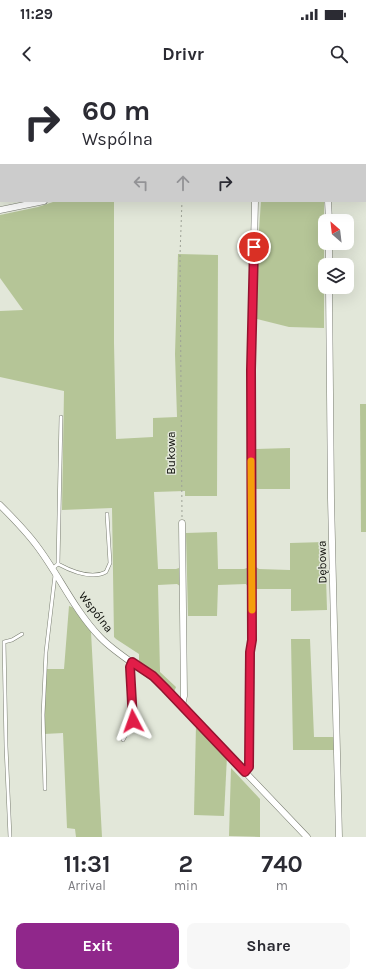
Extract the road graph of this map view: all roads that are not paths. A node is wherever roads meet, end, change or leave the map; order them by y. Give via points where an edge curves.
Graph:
1 (39, 202) edge
2 (256, 202) edge
3 (328, 202) edge
4 (0, 210) edge
5 (329, 214) edge
6 (329, 294) edge
7 (61, 418) dead end
8 (0, 506) edge
9 (108, 514) dead end
10 (182, 523) road end
11 (58, 564) junction
12 (54, 572) junction
13 (22, 634) dead end
14 (132, 662) junction
15 (182, 705) junction
16 (123, 740) dead end
17 (245, 772) junction
18 (45, 789) dead end
19 (10, 837) edge
20 (307, 837) edge
21 (338, 837) edge

1 - 4 street
2 - 17 street via 251,370 250,764
3 - 5 street
6 - 21 street, Dębowa
7 - 11 lane
8 - 12 street, Wspólna via 37,546
9 - 11 lane via 110,563 106,572 85,574
10 - 15 street
11 - 12 lane
12 - 14 street, Wspólna via 83,617 100,637
12 - 18 lane via 45,660
13 - 19 lane via 4,642
14 - 15 street, Wspólna via 153,676
14 - 16 lane via 130,667 133,721
15 - 17 street, Wspólna
17 - 20 street, Wspólna

